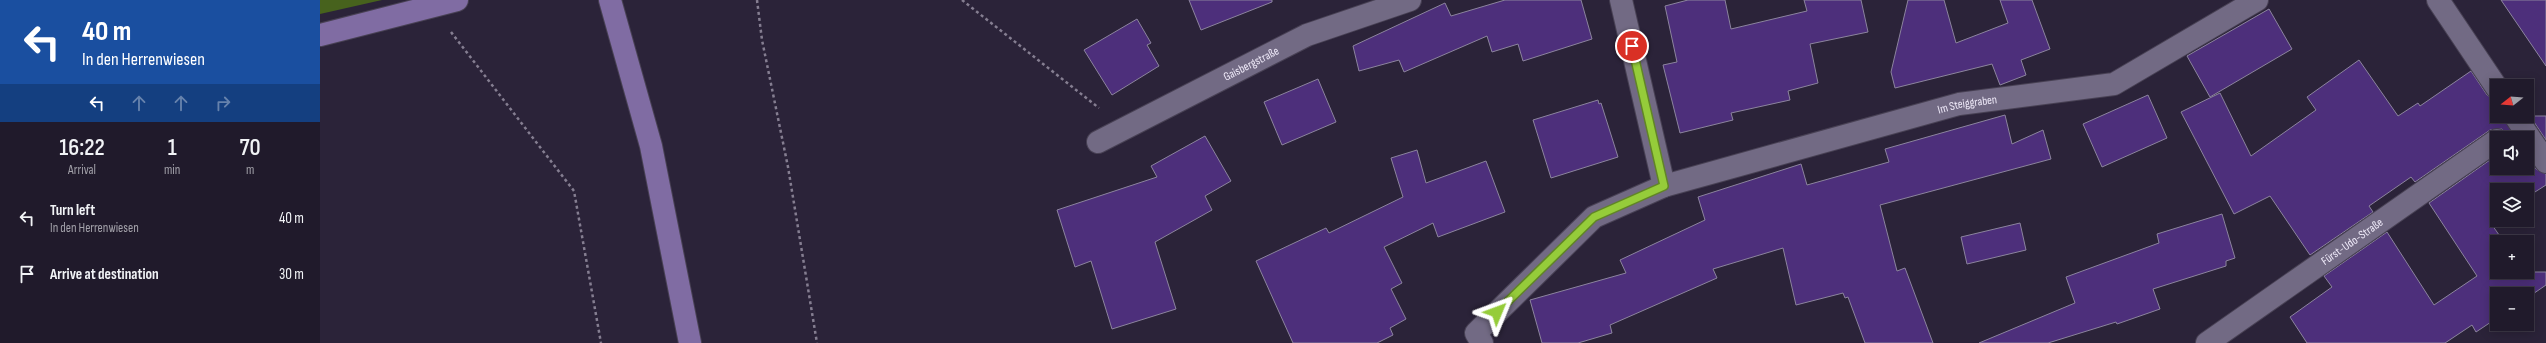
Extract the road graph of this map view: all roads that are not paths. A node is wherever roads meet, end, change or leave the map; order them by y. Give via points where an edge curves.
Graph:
1 (457, 0) edge
2 (610, 0) edge
3 (1410, 0) edge
4 (1621, 0) edge
5 (2258, 0) edge
6 (2438, 0) edge
7 (320, 35) edge
8 (2491, 79) edge
9 (2515, 123) edge
10 (2520, 123) edge
11 (2507, 131) edge
12 (1098, 142) dead end
13 (2490, 145) edge
14 (2546, 162) edge
15 (1664, 186) junction
16 (690, 343) edge
17 (1482, 343) edge
18 (2207, 343) edge

1 - 7 main road
2 - 16 main road via 651,146
3 - 12 street, Gaisbergstraße via 1307,35
4 - 15 street
5 - 15 street, Im Steiggraben via 2114,84 1958,104
6 - 8 street
9 - 11 street
10 - 14 street
13 - 18 street, Fürst-Udo-Straße
15 - 17 street, Im Steiggraben via 1594,217 1476,333

